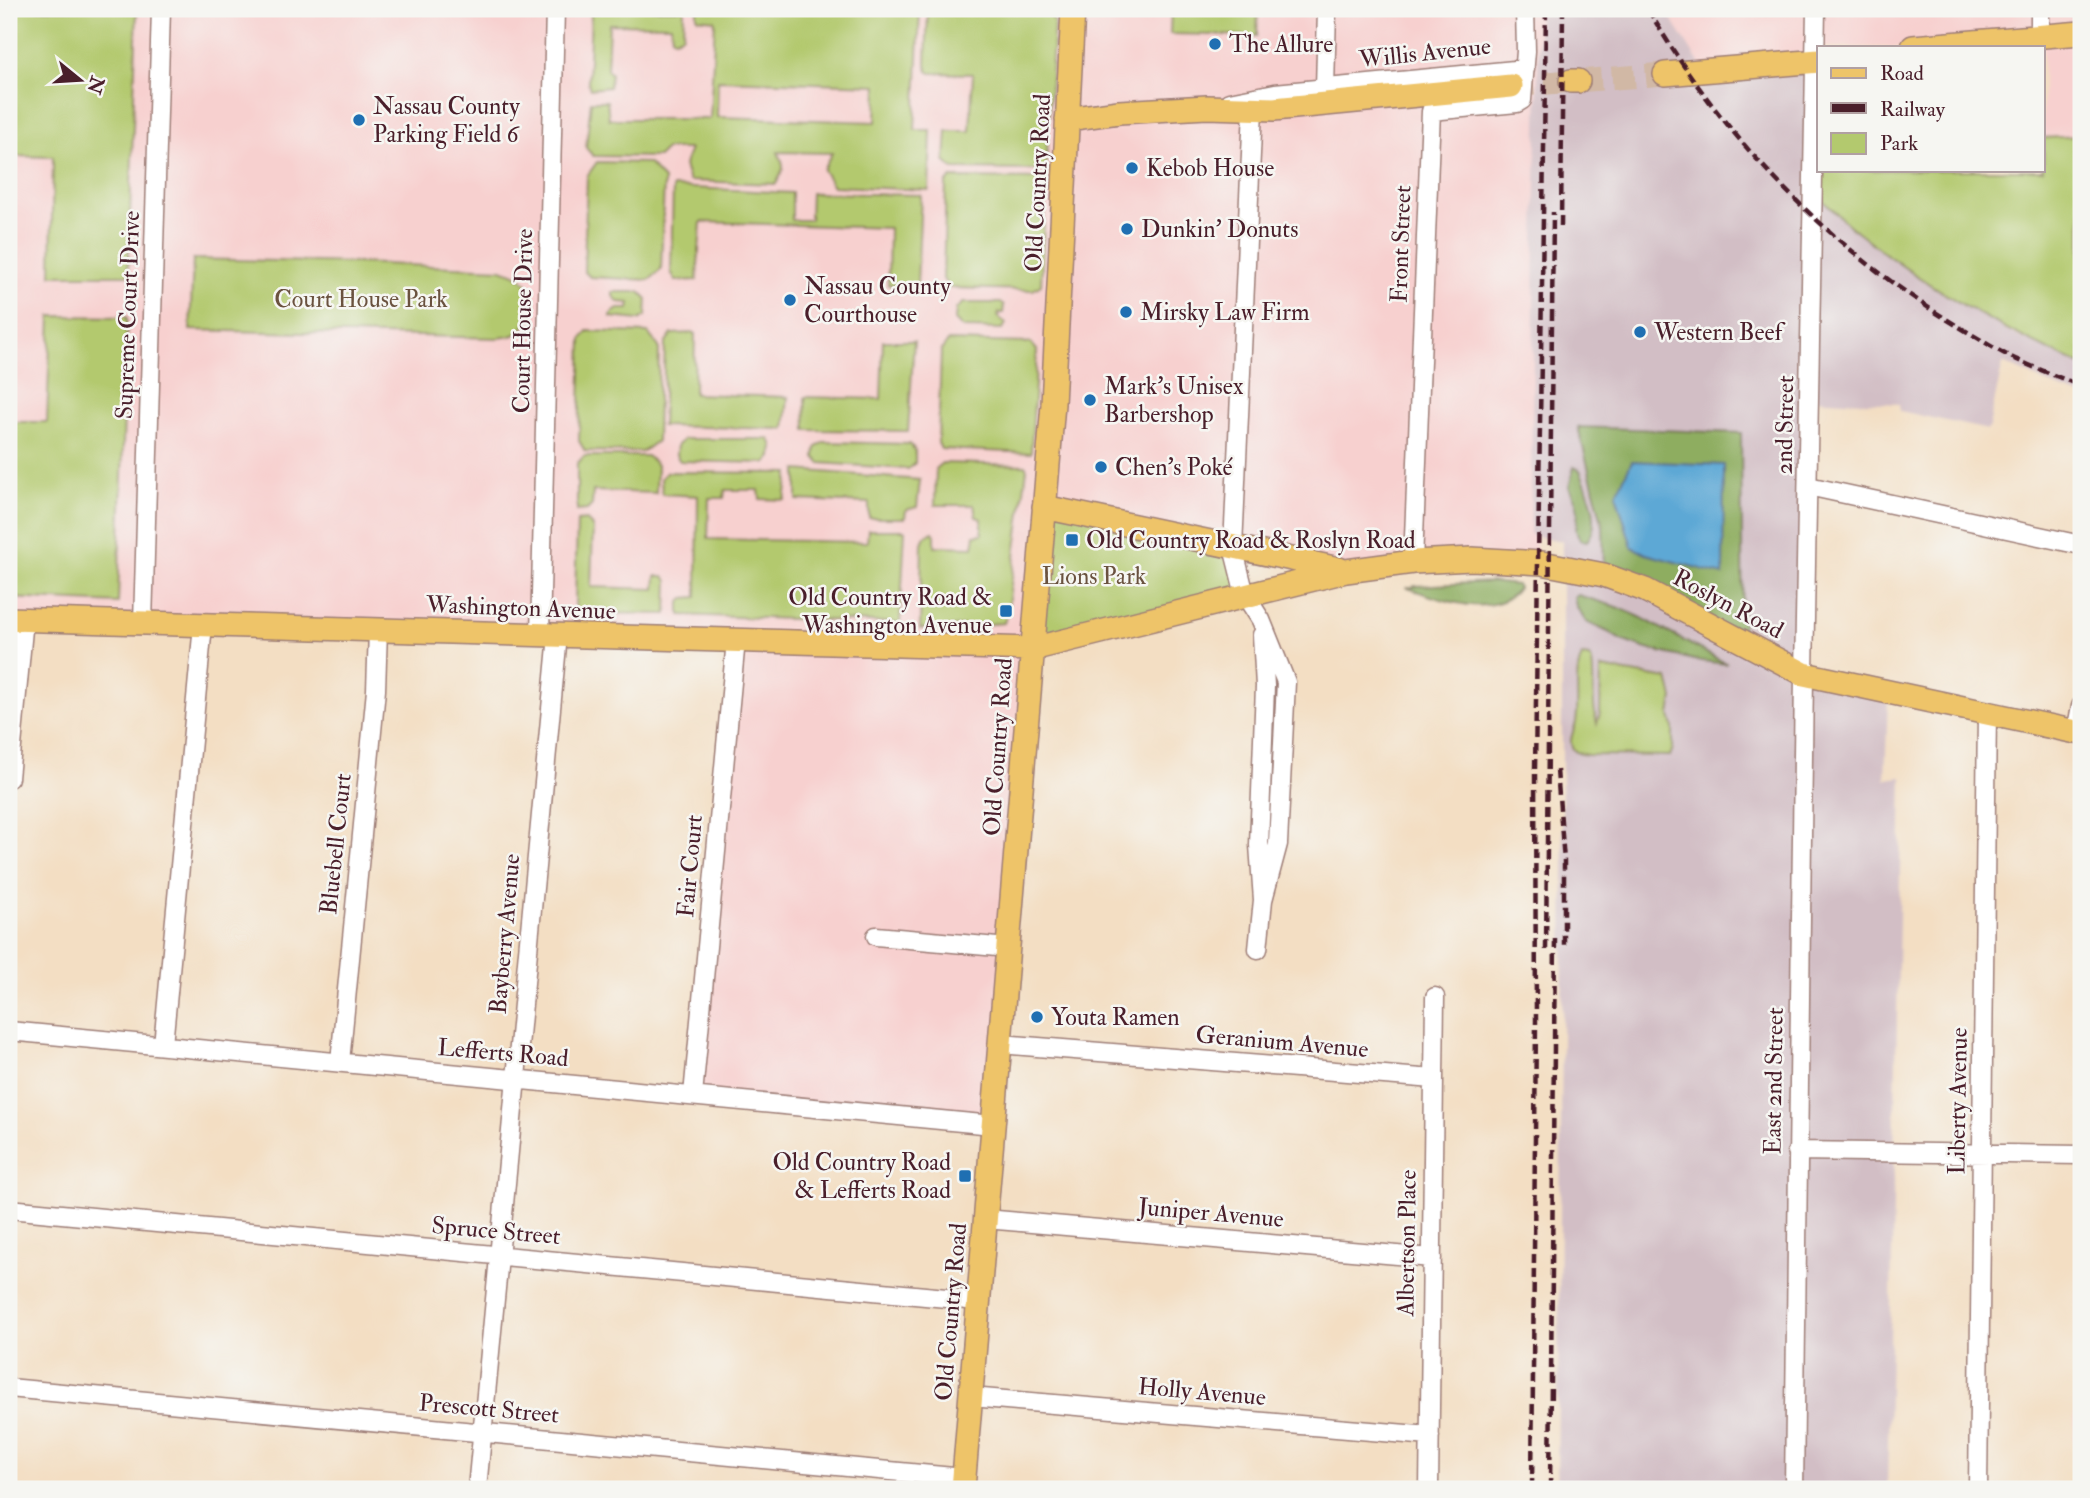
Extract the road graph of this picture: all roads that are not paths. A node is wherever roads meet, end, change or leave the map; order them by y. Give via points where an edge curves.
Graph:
1 (162, 9) edge
2 (555, 9) edge
3 (1073, 9) edge
4 (1326, 9) edge
5 (1525, 9) edge
6 (1816, 9) edge
7 (2040, 9) edge
8 (2081, 33) edge
9 (2040, 36) junction
10 (1984, 44) edge
11 (1817, 46) edge
12 (1937, 46) edge
13 (1817, 61) edge
14 (1665, 74) tunnel mouth
15 (1518, 78) junction
16 (1325, 89) junction
17 (1817, 104) edge
18 (1207, 107) junction
19 (1253, 110) junction
20 (1068, 118) junction
21 (1808, 486) junction
22 (1044, 507) junction
23 (2081, 545) edge
24 (1233, 547) junction
25 (1413, 562) junction
26 (1346, 571) junction
27 (1245, 596) junction
28 (16, 619) edge
29 (143, 623) junction
30 (202, 625) junction
31 (378, 630) junction
32 (549, 635) junction
33 (736, 640) junction
34 (1032, 649) junction
35 (1804, 674) junction
36 (2081, 706) edge
37 (1987, 713) junction
38 (2079, 733) edge
39 (9, 778) edge
40 (876, 936) dead end
41 (1009, 948) junction
42 (1258, 949) dead end
43 (1434, 997) dead end
44 (9, 1031) edge
45 (1000, 1044) junction
46 (163, 1045) junction
47 (340, 1062) junction
48 (516, 1079) junction
49 (1434, 1079) junction
50 (693, 1096) junction
51 (993, 1125) junction
52 (1797, 1152) junction
53 (1982, 1154) junction
54 (2081, 1155) edge
55 (9, 1209) edge
56 (985, 1219) junction
57 (499, 1256) junction
58 (1432, 1258) junction
59 (978, 1301) junction
60 (9, 1388) edge
61 (971, 1397) junction
62 (482, 1433) junction
63 (1430, 1436) junction
64 (963, 1484) edge
65 (477, 1489) edge
66 (1429, 1489) edge
67 (1794, 1489) edge
68 (1978, 1489) edge

1 - 29 street, Supreme Court Drive
2 - 32 street, Court House Drive
3 - 20 main road, Old Country Road
4 - 16 street
5 - 15 street, Front Street
6 - 11 street, 2nd Street
7 - 9 street
8 - 9 main road
9 - 10 main road
10 - 12 main road
13 - 14 main road
15 - 16 street, Willis Avenue
15 - 19 main road, Willis Avenue
15 - 25 street, Front Street via 1524,96 1520,102 1431,111
16 - 18 street, Willis Avenue
17 - 21 street, 2nd Street
18 - 19 main road, Willis Avenue
18 - 20 main road, Willis Avenue
19 - 24 street
20 - 22 main road, Old Country Road
21 - 23 street
21 - 35 street, 2nd Street
22 - 24 main road, Roslyn Road
22 - 34 main road, Old Country Road
24 - 26 main road, Roslyn Road
24 - 27 street
25 - 26 main road, Roslyn Road
25 - 35 main road, Roslyn Road via 1533,562 1615,578
26 - 27 main road, Roslyn Road
27 - 34 main road, Roslyn Road
27 - 42 street via 1261,620 1265,687
28 - 29 main road, Washington Avenue
28 - 39 street
29 - 30 main road, Washington Avenue
30 - 31 main road, Washington Avenue
30 - 46 street
31 - 32 main road, Washington Avenue
31 - 47 street, Bluebell Court
32 - 33 main road, Washington Avenue
32 - 48 street, Bayberry Avenue
33 - 34 main road, Washington Avenue
33 - 50 street, Fair Court
34 - 41 main road, Old Country Road
35 - 37 main road, Roslyn Road
35 - 52 street, East 2nd Street
36 - 38 street
37 - 38 main road, Roslyn Road
37 - 53 street, Liberty Avenue
40 - 41 street
41 - 45 main road, Old Country Road
43 - 49 street, Albertson Place
44 - 46 street, Lefferts Road
45 - 49 street, Geranium Avenue
45 - 51 main road, Old Country Road
46 - 47 street, Lefferts Road
47 - 48 street, Lefferts Road
48 - 50 street, Lefferts Road
48 - 57 street, Bayberry Avenue
49 - 58 street, Albertson Place
50 - 51 street, Lefferts Road
51 - 56 main road, Old Country Road
52 - 53 street
52 - 67 street, East 2nd Street
53 - 54 street
53 - 68 street, Liberty Avenue
55 - 57 street, Spruce Street
56 - 58 street, Juniper Avenue
56 - 59 main road, Old Country Road
57 - 59 street, Spruce Street
57 - 62 street, Bayberry Avenue
58 - 63 street, Albertson Place
59 - 61 main road, Old Country Road
60 - 62 street, Prescott Street
61 - 63 street, Holly Avenue
61 - 64 main road, Old Country Road
62 - 64 street, Prescott Street
62 - 65 street, Bayberry Avenue
63 - 66 street, Albertson Place

